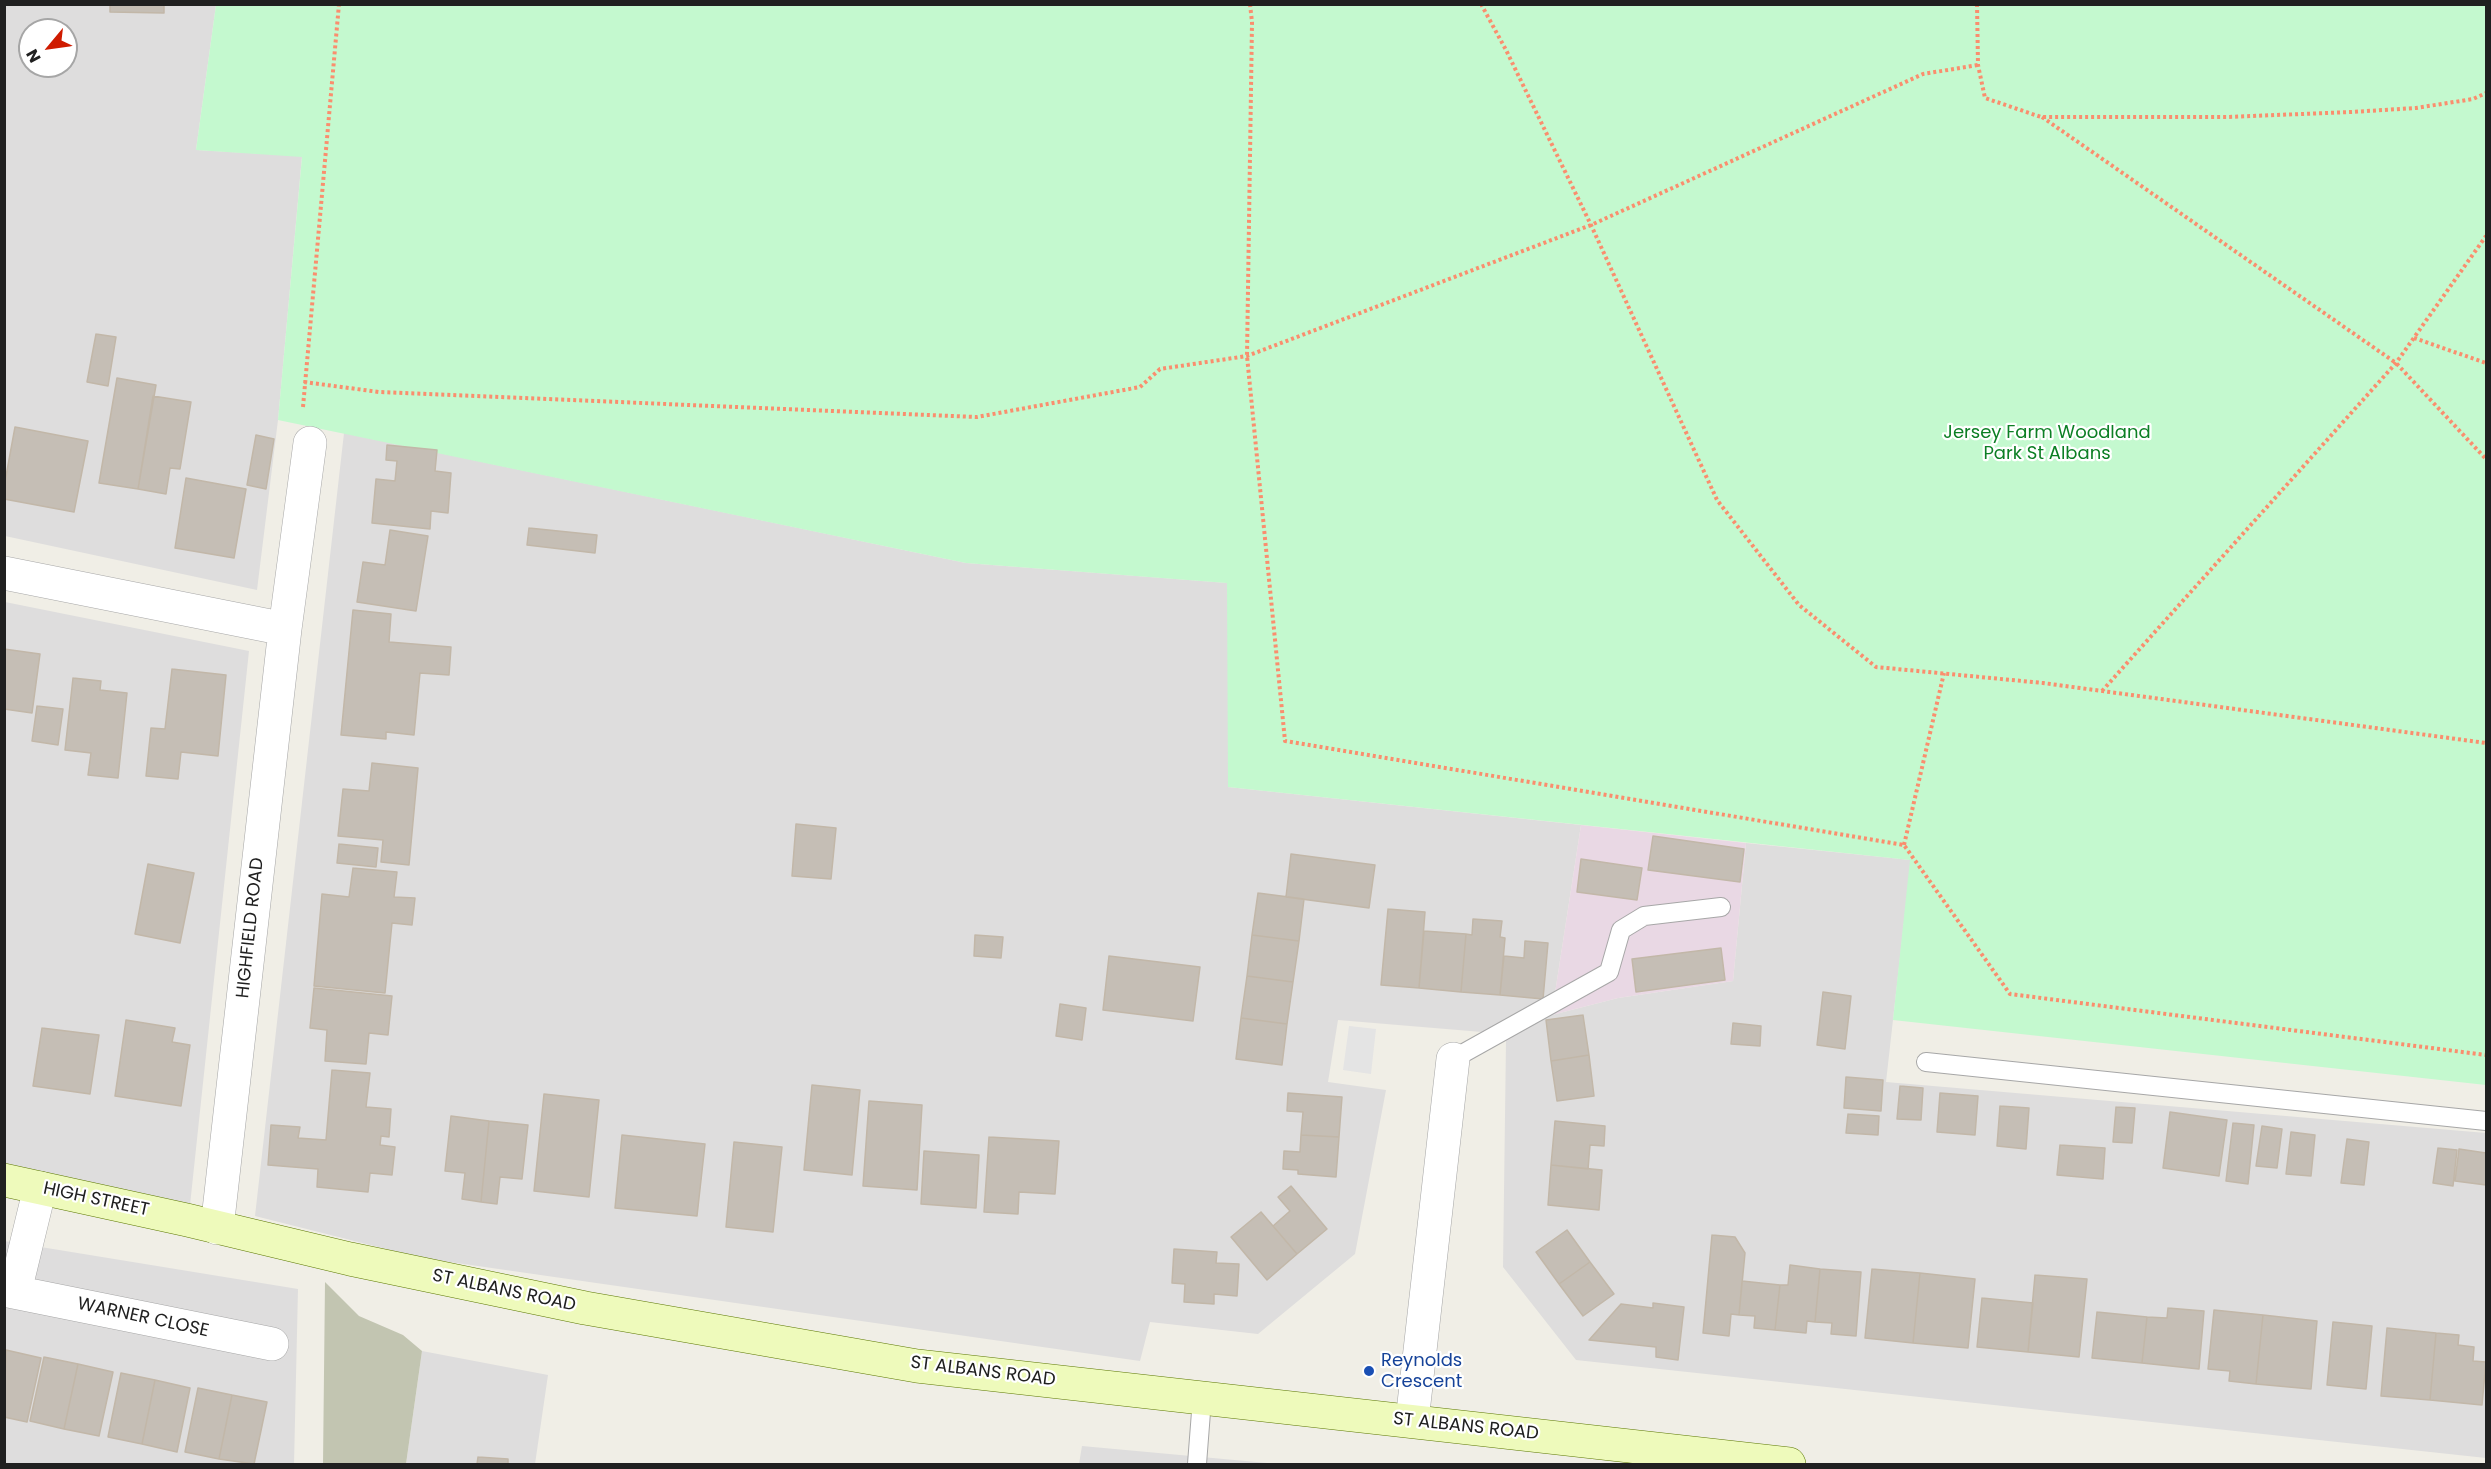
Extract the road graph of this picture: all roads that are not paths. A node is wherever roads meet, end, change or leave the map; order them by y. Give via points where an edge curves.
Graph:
1 (310, 443) road end
2 (4, 573) edge
3 (285, 629) junction
4 (1721, 907) dead end
5 (1453, 1059) joint
6 (1926, 1062) dead end
7 (2487, 1121) edge
8 (4, 1180) edge
9 (40, 1188) junction
10 (202, 1224) junction
11 (10, 1291) edge
12 (272, 1344) dead end
13 (1202, 1399) junction
14 (1412, 1421) junction
15 (1197, 1464) edge
16 (1789, 1464) edge

1 - 3 street, HIGHFIELD ROAD
2 - 3 street
3 - 10 street, HIGHFIELD ROAD
4 - 5 lane via 1644,916 1621,930 1609,972
5 - 14 street
6 - 7 lane
8 - 9 main road, HIGH STREET
9 - 10 main road, HIGH STREET
9 - 11 street, WARNER CLOSE
10 - 13 main road, ST ALBANS ROAD via 585,1308 882,1360
11 - 12 street, WARNER CLOSE
13 - 14 main road, ST ALBANS ROAD
13 - 15 lane
14 - 16 main road, ST ALBANS ROAD

